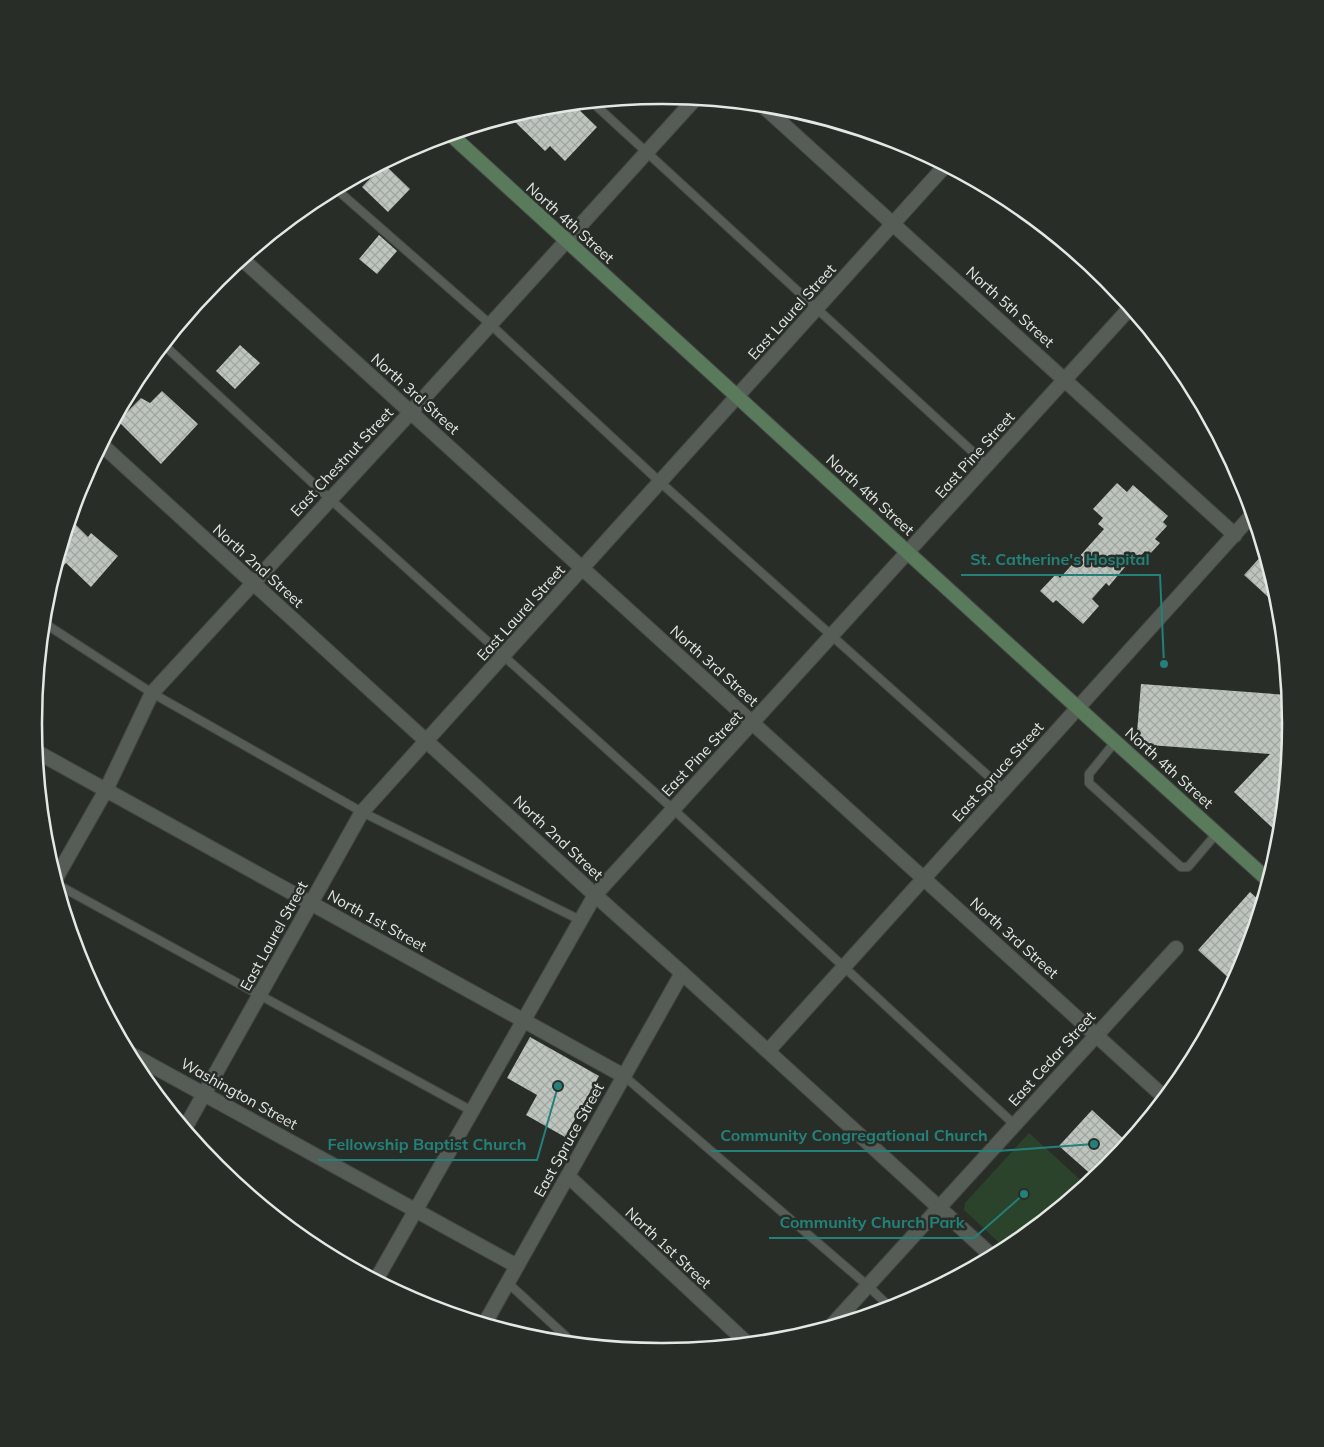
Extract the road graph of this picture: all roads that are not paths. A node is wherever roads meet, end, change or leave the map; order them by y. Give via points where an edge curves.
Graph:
1 (690, 105) edge
2 (598, 107) edge
3 (772, 114) edge
4 (456, 140) edge
5 (646, 153) junction
6 (941, 171) edge
7 (341, 194) edge
8 (893, 224) junction
9 (566, 241) junction
10 (247, 264) edge
11 (816, 309) junction
12 (1126, 313) edge
13 (490, 324) junction
14 (169, 349) edge
15 (1065, 380) junction
16 (737, 397) junction
17 (411, 412) junction
18 (106, 449) edge
19 (987, 465) junction
20 (660, 482) junction
21 (330, 499) junction
22 (1248, 521) edge
23 (1235, 535) junction
24 (908, 552) junction
25 (582, 568) junction
26 (252, 583) junction
27 (50, 627) edge
28 (833, 635) junction
29 (503, 657) junction
30 (152, 693) junction
31 (1078, 708) junction
32 (753, 723) junction
33 (428, 740) junction
34 (1115, 742) junction
35 (44, 756) edge
36 (106, 790) junction
37 (1004, 790) junction
38 (673, 809) junction
39 (362, 812) junction
40 (1216, 833) junction
41 (61, 870) edge
42 (1262, 875) edge
43 (924, 879) junction
44 (65, 889) edge
45 (595, 895) junction
46 (311, 903) junction
47 (580, 920) junction
48 (1176, 948) dead end
49 (844, 967) junction
50 (682, 973) junction
51 (259, 996) junction
52 (524, 1020) junction
53 (1096, 1035) junction
54 (768, 1051) junction
55 (142, 1060) edge
56 (624, 1076) junction
57 (1159, 1093) edge
58 (204, 1094) junction
59 (472, 1111) junction
60 (188, 1122) edge
61 (1014, 1124) junction
62 (568, 1176) junction
63 (939, 1207) junction
64 (416, 1210) junction
65 (987, 1251) edge
66 (517, 1266) junction
67 (379, 1274) edge
68 (508, 1282) junction
69 (868, 1286) junction
70 (884, 1302) edge
71 (840, 1317) edge
72 (488, 1318) edge
73 (565, 1335) edge
74 (742, 1338) edge

1 - 5 street, East Chestnut Street
2 - 5 lane
3 - 8 street, North 5th Street
4 - 9 main road, North 4th Street
5 - 9 street, East Chestnut Street
5 - 11 lane
6 - 8 street, East Laurel Street
7 - 13 lane
8 - 11 street, East Laurel Street
8 - 15 street, North 5th Street
9 - 13 street, East Chestnut Street
9 - 16 main road, North 4th Street
10 - 17 street, North 3rd Street
11 - 16 street, East Laurel Street
11 - 19 lane
12 - 15 street, East Pine Street
13 - 17 street, East Chestnut Street
13 - 20 lane
14 - 21 lane
15 - 19 street, East Pine Street
15 - 23 street, North 5th Street
16 - 20 street, East Laurel Street
16 - 24 main road, North 4th Street
17 - 21 street, East Chestnut Street
17 - 25 street, North 3rd Street
18 - 26 street, North 2nd Street
19 - 24 street, East Pine Street
20 - 25 street, East Laurel Street
20 - 28 lane
21 - 26 street, East Chestnut Street
21 - 29 lane
22 - 23 street, East Spruce Street
23 - 31 street, East Spruce Street
24 - 28 street, East Pine Street
24 - 31 main road, North 4th Street
25 - 29 street, East Laurel Street
25 - 32 street, North 3rd Street
26 - 30 street, East Chestnut Street
26 - 33 street, North 2nd Street
27 - 30 lane
28 - 32 street, East Pine Street
28 - 37 lane
29 - 33 street, East Laurel Street
29 - 38 lane
30 - 36 street, East Chestnut Street
30 - 39 lane
31 - 34 main road, North 4th Street
31 - 37 street, East Spruce Street
32 - 38 street, East Pine Street
32 - 43 street, North 3rd Street
33 - 39 street, East Laurel Street
33 - 45 street, North 2nd Street
34 - 40 main road, North 4th Street
34 - 40 lane via 1089,774 1089,783 1181,868 1188,867
35 - 36 street, North 1st Street
36 - 41 street, East Chestnut Street
36 - 46 street, North 1st Street
37 - 43 street, East Spruce Street
38 - 45 street, East Pine Street
38 - 49 lane
39 - 46 street, East Laurel Street
39 - 47 lane
40 - 42 main road, North 4th Street
43 - 49 street, East Spruce Street
43 - 53 street, North 3rd Street
44 - 51 lane
45 - 47 street, East Pine Street
45 - 50 street, North 2nd Street
46 - 51 street, East Laurel Street
46 - 52 street, North 1st Street
47 - 52 street, East Pine Street
48 - 53 street, East Cedar Street
49 - 54 street, East Spruce Street
49 - 61 lane
50 - 54 street, North 2nd Street
50 - 56 street, East Spruce Street
51 - 58 street, East Laurel Street
51 - 59 lane
52 - 56 street, North 1st Street
52 - 59 street, East Pine Street
53 - 57 street, North 3rd Street
53 - 61 street, East Cedar Street
54 - 63 street, North 2nd Street
55 - 58 street, Washington Street
56 - 62 street, East Spruce Street
56 - 69 lane
58 - 60 street, East Laurel Street
58 - 64 street, Washington Street
59 - 64 street, East Pine Street
61 - 63 street, East Cedar Street
62 - 66 street, East Spruce Street
62 - 74 street, North 1st Street
63 - 65 street, North 2nd Street
63 - 69 street, East Cedar Street
64 - 66 street, Washington Street
64 - 67 street, East Pine Street
66 - 68 street, East Spruce Street
68 - 72 street, East Spruce Street
68 - 73 lane
69 - 70 lane
69 - 71 street, East Cedar Street

